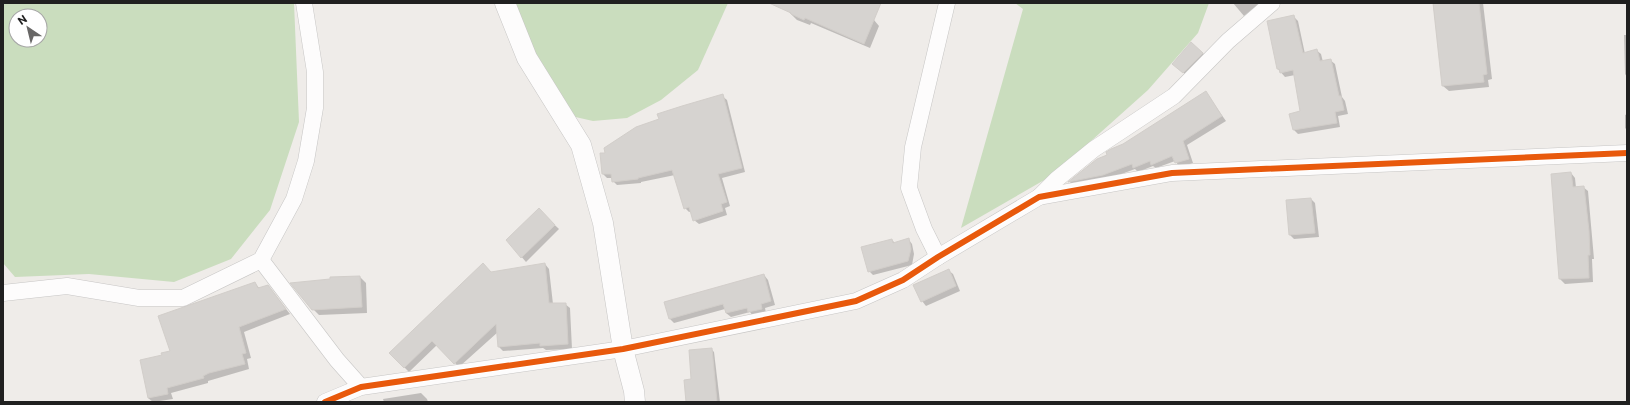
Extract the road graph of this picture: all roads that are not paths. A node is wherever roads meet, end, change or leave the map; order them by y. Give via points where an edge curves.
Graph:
1 (304, 3) edge
2 (505, 3) edge
3 (947, 3) edge
4 (1272, 3) edge
5 (1627, 154) edge
6 (1039, 197) junction
7 (938, 257) junction
8 (261, 260) junction
9 (3, 293) edge
10 (624, 348) junction
11 (361, 387) junction
12 (325, 402) edge
13 (635, 402) edge

1 - 8 street via 315,72 315,108 306,161 294,199
2 - 10 street via 527,58 581,145 603,223
3 - 7 street via 913,147 909,188 924,229
4 - 6 street via 1228,41 1174,96 1094,149
5 - 6 street via 1172,173
6 - 7 street
7 - 10 street via 904,280 856,301
8 - 9 street via 183,298 139,298 67,286
8 - 11 street via 337,360
10 - 11 street
10 - 13 street
11 - 12 street

